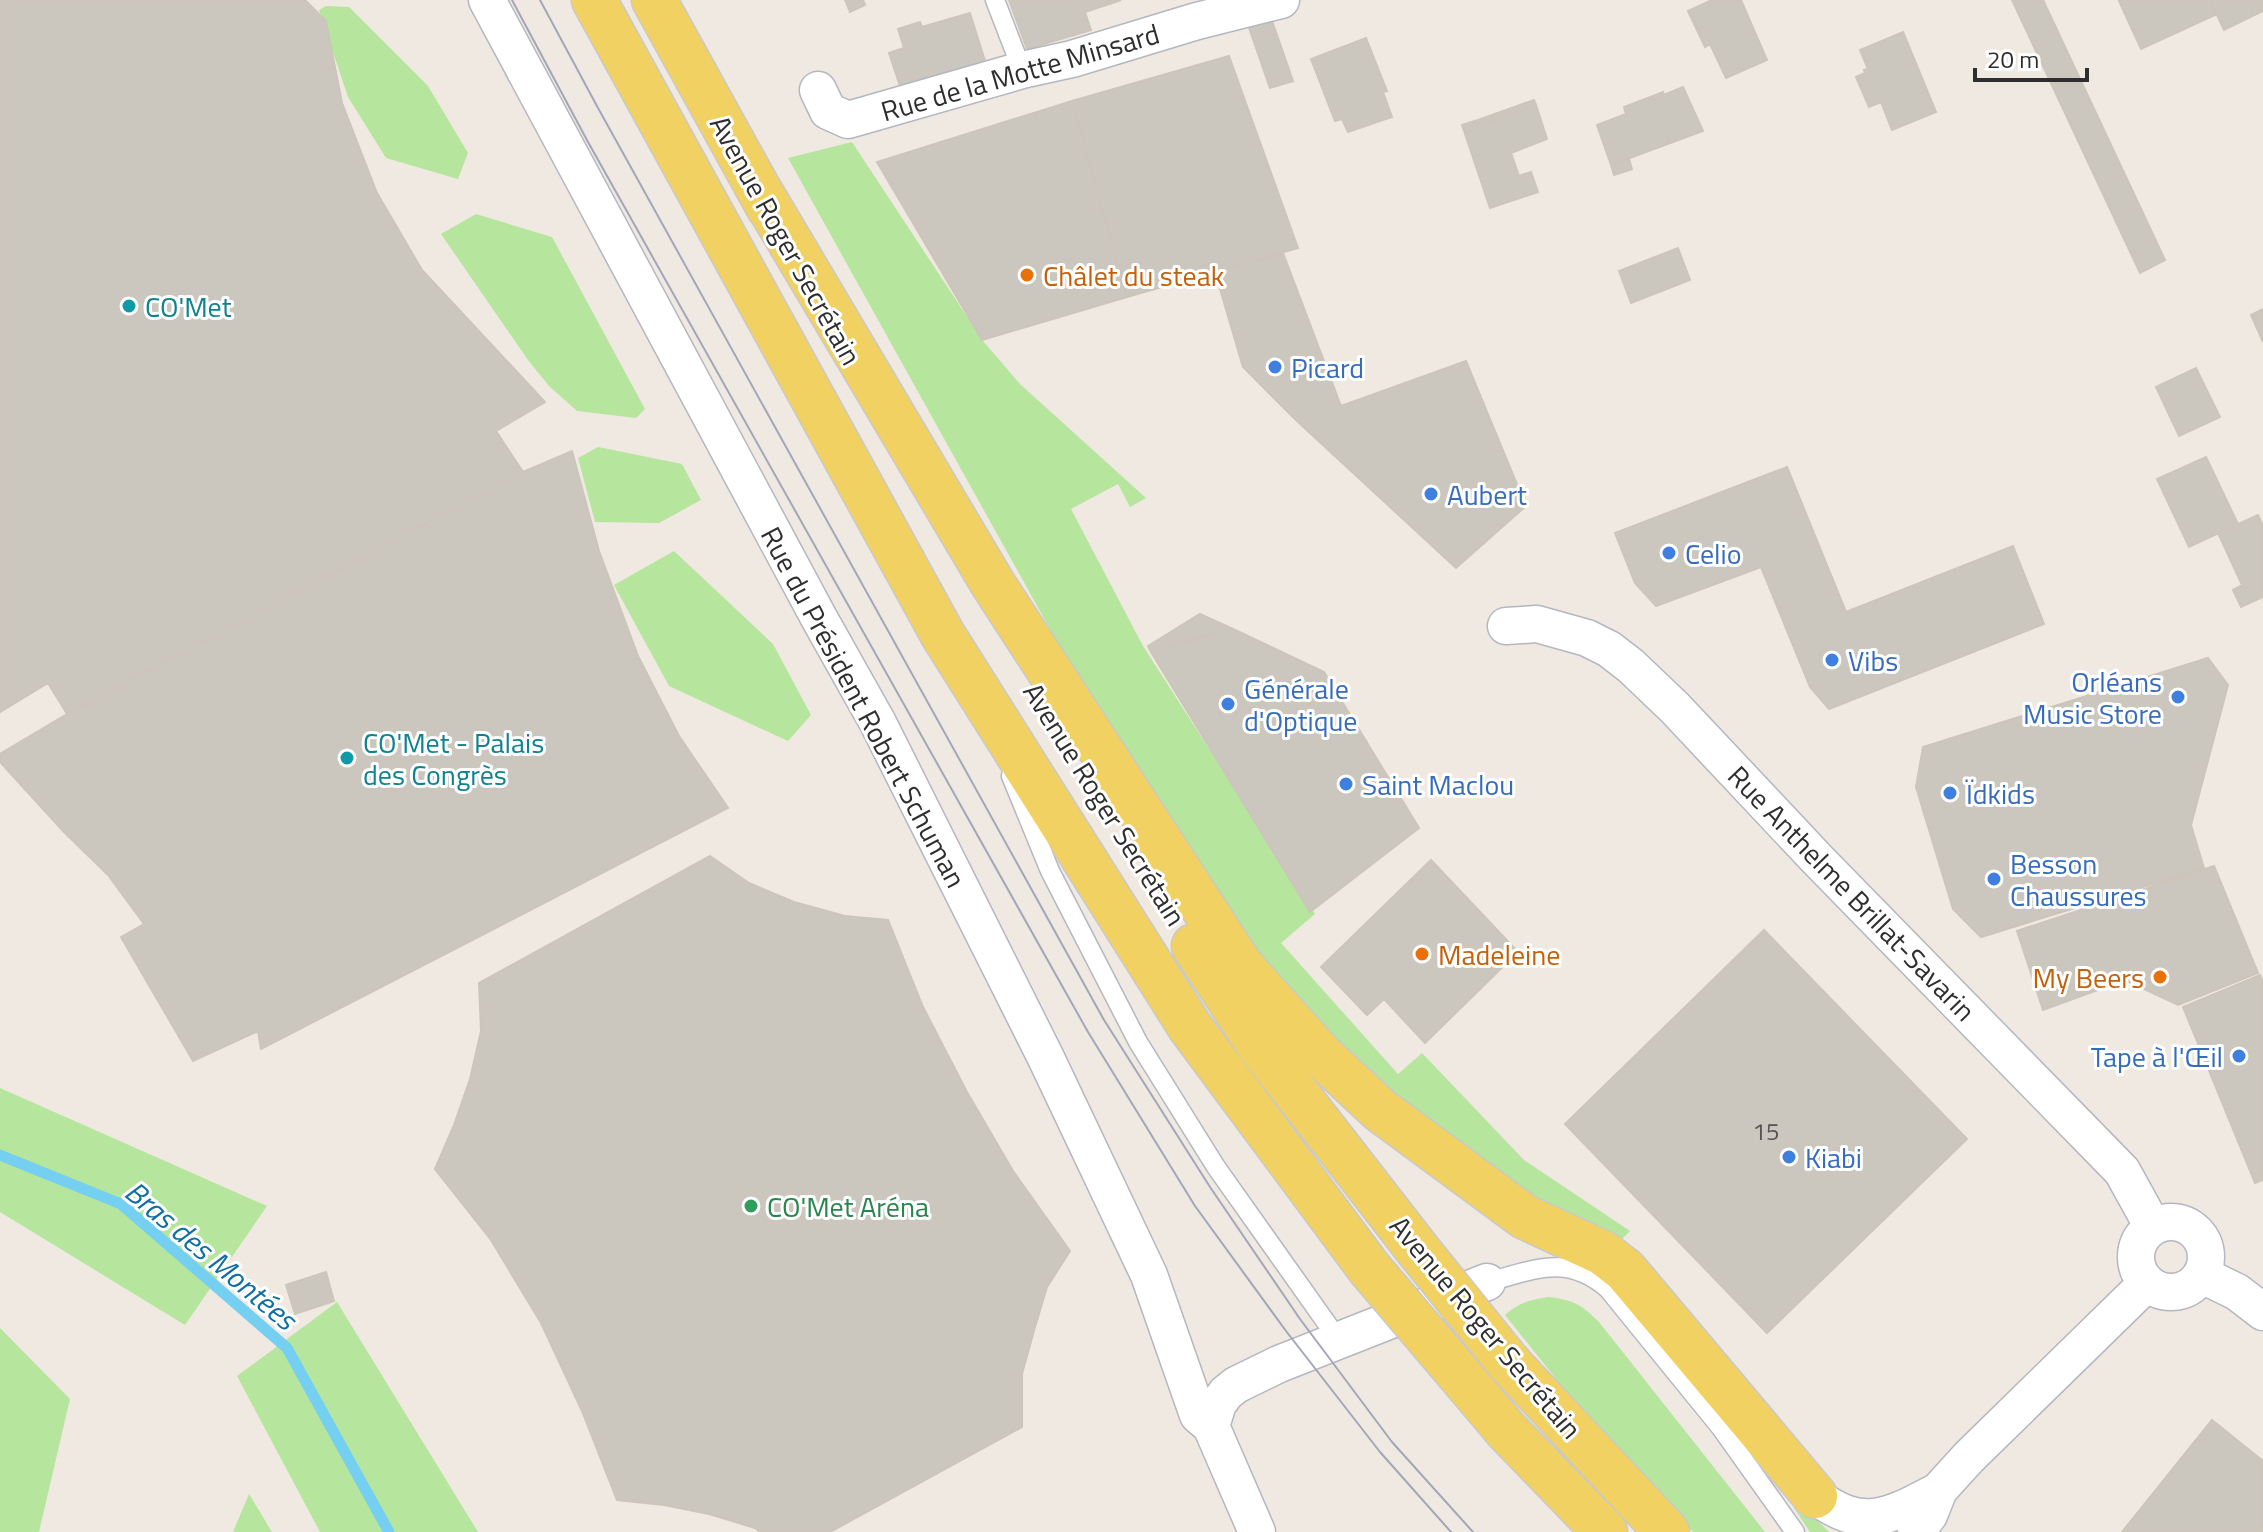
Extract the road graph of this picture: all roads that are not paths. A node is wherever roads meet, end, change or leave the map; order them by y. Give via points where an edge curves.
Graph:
1 (487, 0) edge
2 (594, 0) edge
3 (654, 0) edge
4 (995, 0) edge
5 (1281, 0) edge
6 (1193, 10) edge
7 (1022, 70) junction
8 (818, 90) dead end
9 (755, 183) junction
10 (1506, 626) dead end
11 (971, 677) junction
12 (2153, 1227) junction
13 (2202, 1275) junction
14 (1487, 1282) joint
15 (2147, 1283) junction
16 (2263, 1312) edge
17 (1340, 1342) junction
18 (1211, 1426) junction
19 (1939, 1490) junction
20 (1773, 1501) junction
21 (1805, 1514) edge
22 (1257, 1532) edge
23 (1605, 1532) edge
24 (1667, 1532) edge
25 (1916, 1532) edge

1 - 18 street, Rue du Président Robert Schuman via 878,723 1149,1275 1198,1415
2 - 11 main road, Avenue Roger Secrétain via 943,635
3 - 9 main road, Avenue Roger Secrétain
4 - 7 lane
5 - 6 street, Rue de la Motte Minsard
6 - 7 street, Rue de la Motte Minsard via 1072,59
7 - 8 street, Rue de la Motte Minsard via 848,120 828,111
9 - 21 main road via 993,584 1241,966 1320,1054 1380,1110 1525,1217 1603,1253 1625,1270
9 - 24 main road, Avenue Roger Secrétain, bridge via 1071,757 1259,1045 1509,1363
10 - 12 street, Rue Anthelme Brillat-Savarin via 1537,624 1587,638 1631,666 2122,1171
11 - 17 lane via 1050,871 1138,1042 1216,1167
11 - 23 main road, Avenue Roger Secrétain, bridge via 1190,1027 1369,1268 1507,1431
12 - 13 street via 2172,1221 2199,1234 2207,1254
12 - 15 street via 2136,1253
13 - 15 street via 2177,1292
13 - 16 street
14 - 17 street
14 - 20 lane via 1544,1267 1592,1276 1721,1428
15 - 19 street
17 - 18 street via 1236,1385 1218,1404
18 - 22 street, Rue du Président Robert Schuman
19 - 21 street via 1895,1518 1875,1524
19 - 25 street
20 - 21 lane
20 - 21 lane via 1794,1494

